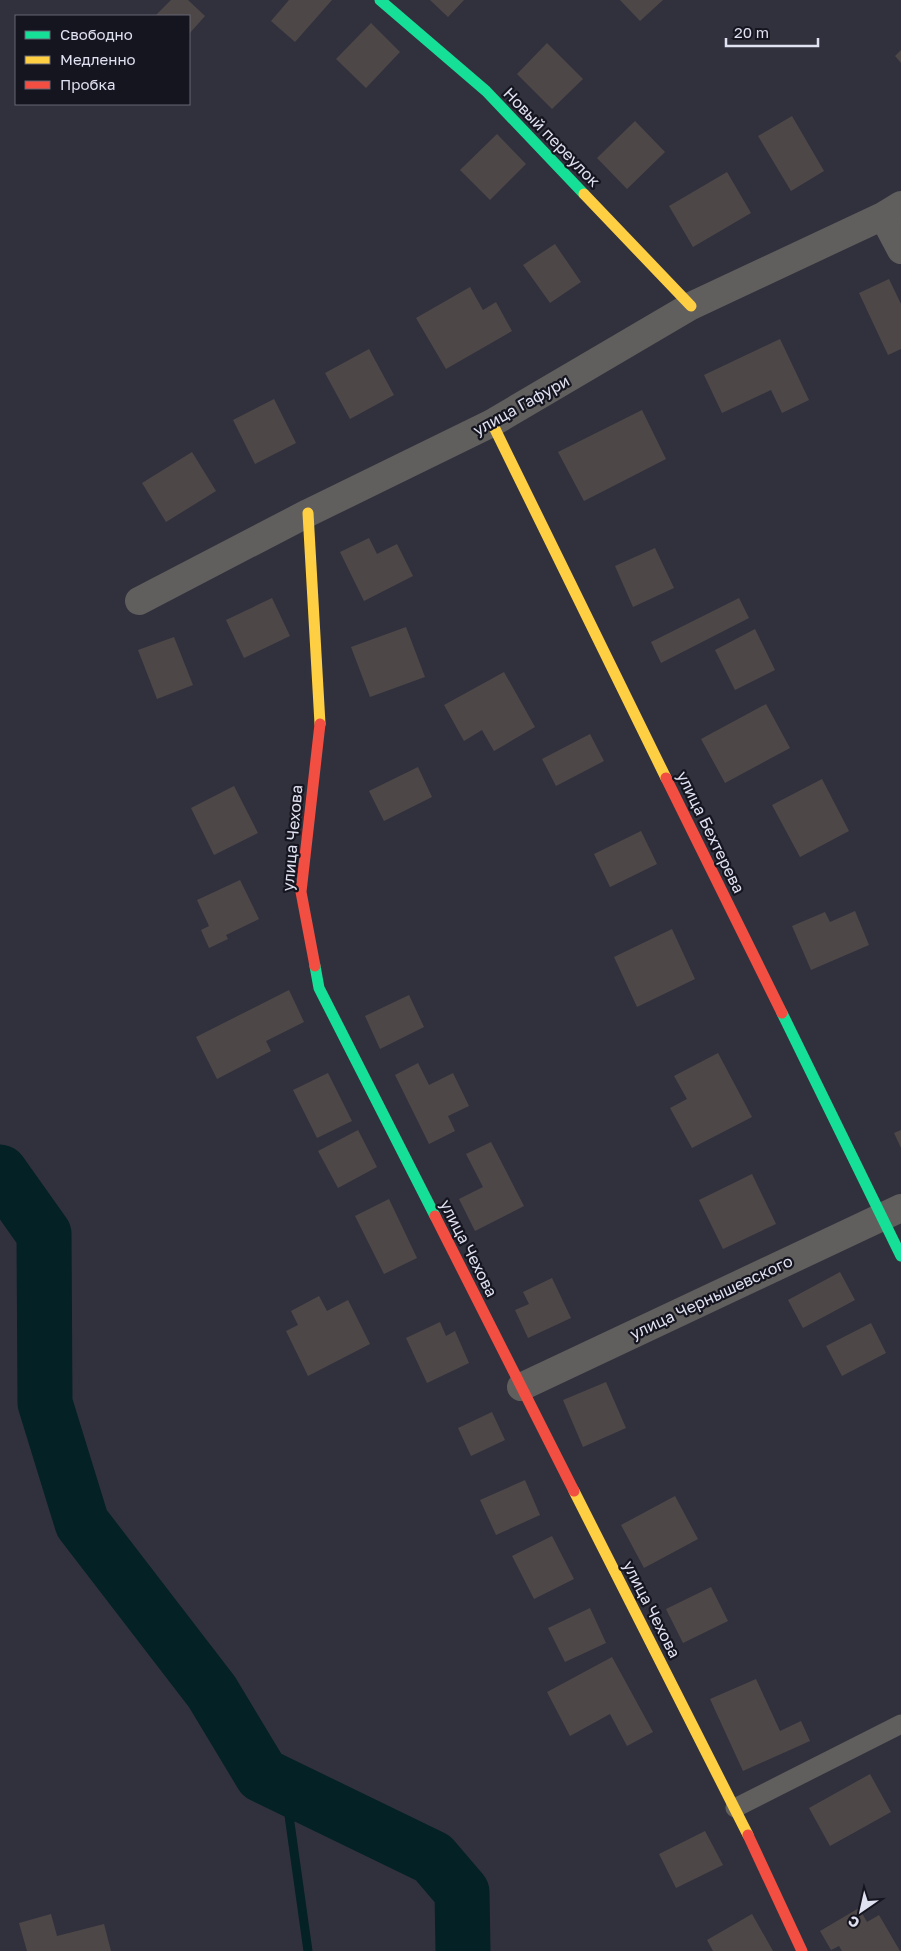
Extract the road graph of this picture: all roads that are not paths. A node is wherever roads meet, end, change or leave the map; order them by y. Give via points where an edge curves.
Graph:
1 (380, 0) edge
2 (892, 211) edge
3 (901, 250) edge
4 (691, 306) junction
5 (492, 423) junction
6 (308, 513) junction
7 (139, 601) dead end
8 (891, 1212) edge
9 (901, 1256) edge
10 (521, 1387) junction
11 (901, 1724) edge
12 (735, 1808) junction
13 (802, 1951) edge

1 - 4 street, Новый переулок via 486,91
2 - 3 street
2 - 4 street, улица Гафури
4 - 5 street, улица Гафури
5 - 6 street, улица Гафури
5 - 8 street, улица Бехтерева
6 - 7 street, улица Гафури
6 - 10 street, улица Чехова via 320,721 301,892 319,988
8 - 9 street, улица Бехтерева
8 - 10 street, улица Чернышевского
10 - 12 street, улица Чехова
11 - 12 lane
12 - 13 street, улица Чехова

